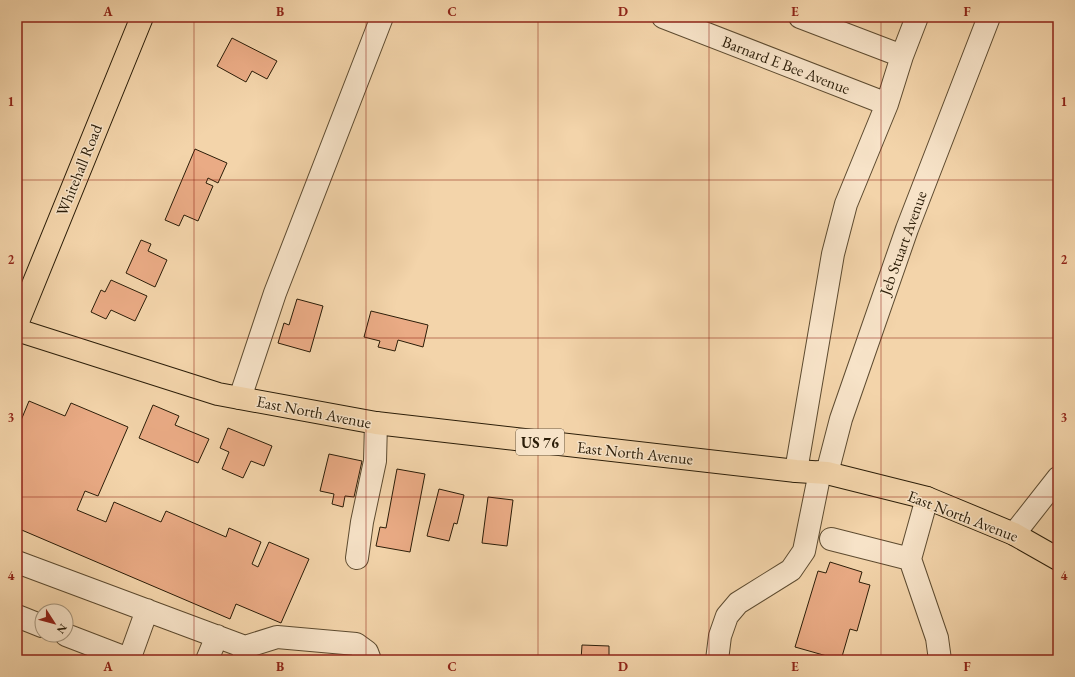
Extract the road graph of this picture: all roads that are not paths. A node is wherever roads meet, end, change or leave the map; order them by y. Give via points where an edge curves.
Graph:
1 (142, 17) edge
2 (382, 17) edge
3 (663, 17) edge
4 (800, 17) edge
5 (917, 17) edge
6 (989, 17) edge
7 (902, 56) junction
8 (887, 104) junction
9 (17, 324) edge
10 (17, 330) edge
11 (240, 398) junction
12 (376, 423) junction
13 (796, 471) junction
14 (823, 472) junction
15 (1058, 478) edge
16 (926, 498) junction
17 (1014, 534) junction
18 (831, 539) dead end
19 (357, 558) dead end
20 (910, 559) junction
21 (1058, 559) edge
22 (17, 562) edge
23 (147, 610) junction
24 (17, 616) edge
25 (34, 623) edge
26 (217, 636) junction
27 (74, 638) edge
28 (244, 653) edge
29 (130, 660) edge
30 (208, 660) edge
31 (370, 660) edge
32 (717, 660) edge
33 (940, 660) edge

1 - 9 main road, Whitehall Road
2 - 11 street via 275,293
3 - 8 street, Barnard E Bee Avenue
4 - 7 street
5 - 7 street
6 - 14 street, Jeb Stuart Avenue via 904,237
7 - 8 street
8 - 13 street via 846,204 833,254
10 - 11 main road, East North Avenue / US 76 via 218,394
11 - 12 main road, East North Avenue / US 76
12 - 13 main road, East North Avenue / US 76
12 - 19 street via 375,461
13 - 14 main road, East North Avenue / US 76
14 - 16 main road, East North Avenue / US 76
14 - 32 street, Jeb Stuart Avenue via 804,551 791,570 738,603 730,612 720,636
15 - 17 street
16 - 17 main road, East North Avenue / US 76
16 - 20 street
17 - 21 main road, East North Avenue / US 76
18 - 20 street
20 - 33 street via 938,638
22 - 23 street
23 - 26 street
23 - 29 street
24 - 25 street
26 - 28 street
26 - 30 street
27 - 29 street
28 - 31 street via 277,637 356,644 367,652

